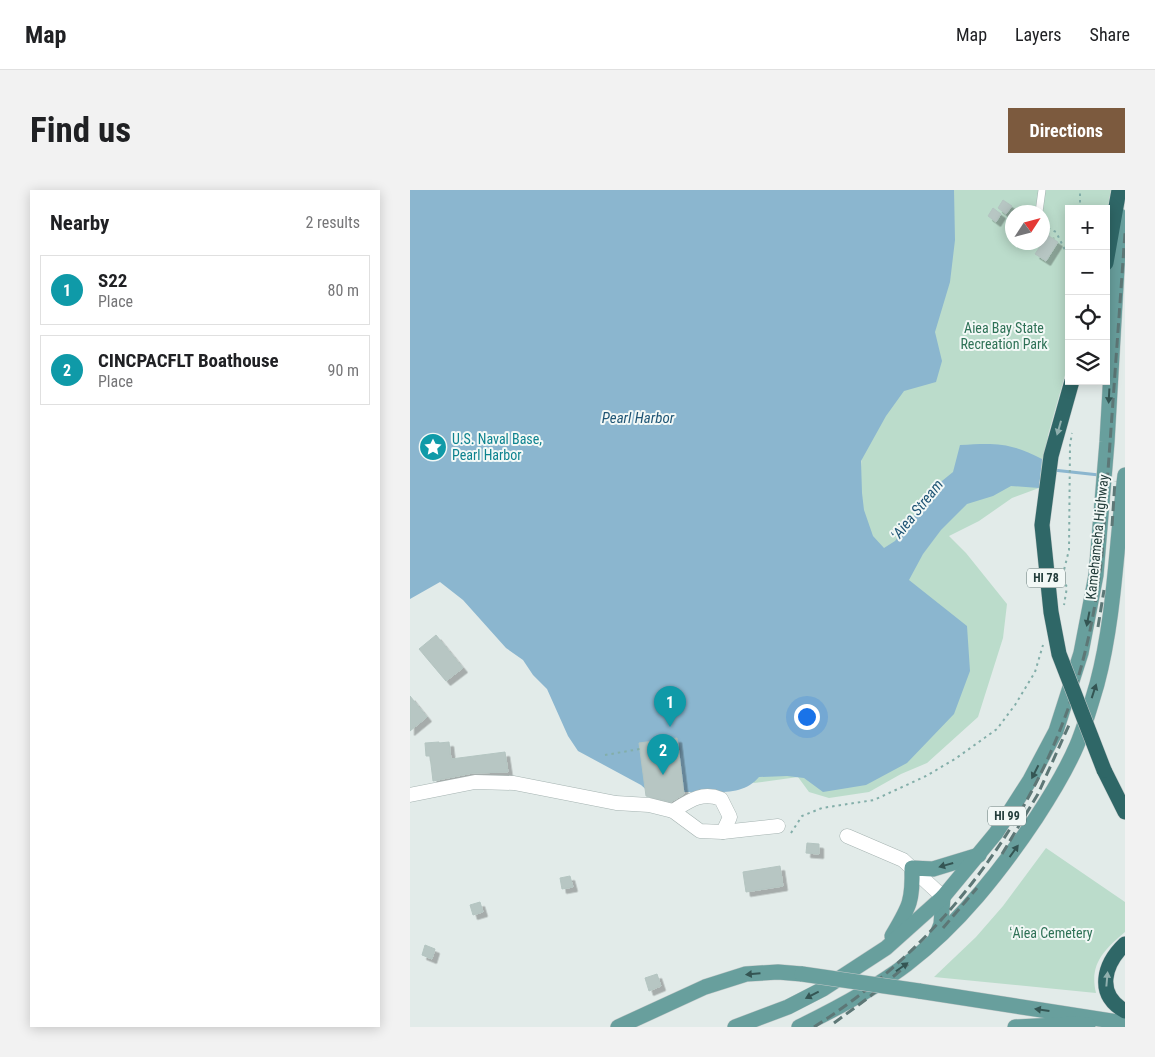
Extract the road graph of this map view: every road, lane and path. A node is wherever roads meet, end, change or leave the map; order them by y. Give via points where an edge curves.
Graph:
1 (1042, 190) edge
2 (1080, 190) edge
3 (1120, 190) edge
4 (1040, 205) edge
5 (1080, 205) edge
6 (1050, 229) edge
7 (1065, 250) edge
8 (1109, 250) edge
9 (1071, 385) edge
10 (1070, 445) dead end
11 (1124, 482) edge
12 (1060, 588) dead end
13 (1044, 644) dead end
14 (640, 749) dead end
15 (605, 755) dead end
16 (410, 795) edge
17 (673, 811) junction
18 (1125, 812) edge
19 (784, 829) joint
20 (723, 832) junction
21 (847, 836) dead end
22 (979, 855) junction
23 (912, 868) junction
24 (943, 897) junction
25 (934, 941) junction
26 (1125, 944) edge
27 (886, 948) junction
28 (1125, 1011) edge
29 (1125, 1022) edge
30 (618, 1027) edge
31 (735, 1027) edge
32 (799, 1027) edge
33 (1015, 1027) edge
34 (1112, 1027) edge

1 - 4 lane
2 - 5 path
3 - 8 highway
3 -> 22 main road, Kamehameha Highway / HI 99 via 1096,575 1081,652 1051,739 1030,780
6 - 7 path via 1056,232
9 -> 18 highway, HI 78, bridge via 1051,456 1042,525 1051,612 1059,654 1104,770
10 - 12 path via 1069,550
25 -> 11 main road, Kamehameha Highway / HI 99 via 982,892 1014,852 1054,791 1076,745 1097,684 1110,620
13 - 19 path via 1036,672 997,729 948,764 874,800 822,808 802,816
14 - 15 path
16 - 17 street via 475,782 514,783
17 - 20 street via 700,831
17 - 20 street via 692,799 711,794 716,796 730,817
19 - 20 street
21 - 23 street via 903,860
22 -> 23 main road via 933,869
22 - 24 main road, Kamehameha Highway / HI 99
23 - 24 street
23 - 27 main road via 913,889 909,907
24 - 25 main road via 941,924
24 - 27 main road, Kamehameha Highway / HI 99
32 -> 25 main road, Kamehameha Highway / HI 99 via 852,999 905,965
28 -> 26 highway via 1106,990 1110,962
27 -> 31 main road, Kamehameha Highway / HI 99 via 823,990
29 -> 30 main road, bridge via 778,972 746,974 705,987
33 - 34 main road via 1076,1024

